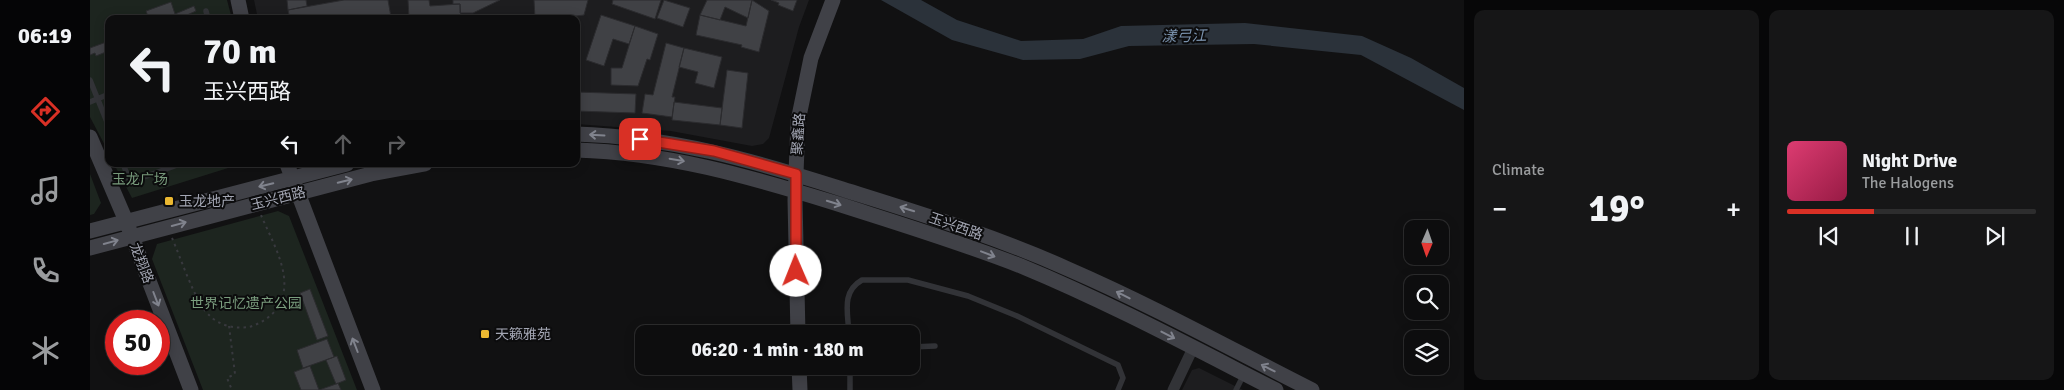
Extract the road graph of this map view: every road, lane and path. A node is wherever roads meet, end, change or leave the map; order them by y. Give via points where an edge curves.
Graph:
1 (238, 0) edge
2 (822, 0) edge
3 (833, 0) edge
4 (206, 11) dead end
5 (207, 15) edge
6 (241, 15) edge
7 (90, 80) edge
8 (105, 96) edge
9 (97, 99) junction
10 (90, 102) edge
11 (105, 118) edge
12 (580, 134) edge
13 (90, 137) edge
14 (580, 150) edge
15 (124, 167) edge
16 (172, 167) edge
17 (322, 167) edge
18 (409, 167) edge
19 (289, 171) edge
20 (791, 172) junction
21 (791, 189) junction
22 (298, 193) junction
23 (257, 204) junction
24 (126, 221) junction
25 (167, 227) junction
26 (90, 231) edge
27 (132, 236) junction
28 (90, 248) edge
29 (788, 325) edge
30 (798, 325) edge
31 (849, 325) edge
32 (229, 326) junction
33 (935, 346) dead end
34 (920, 347) edge
35 (1194, 348) junction
36 (1244, 374) junction
37 (789, 375) edge
38 (799, 375) edge
39 (850, 375) edge
40 (191, 390) edge
41 (232, 390) edge
42 (373, 390) edge
43 (790, 390) edge
44 (800, 390) edge
45 (850, 390) edge
46 (1118, 390) edge
47 (1173, 390) edge
48 (1236, 390) edge
49 (1276, 390) edge
50 (1312, 390) edge

1 - 6 main road
2 - 20 main road, 聚鑫路 via 802,56 792,97 788,120
3 - 20 main road, 聚鑫路 via 811,58
4 - 5 lane
7 - 9 lane
8 - 9 lane
9 - 10 lane
9 - 11 lane
20 -> 12 main road, 玉兴西路 via 685,145
13 - 24 main road, 龙翔路
14 -> 21 main road, 玉兴西路 via 682,161
15 - 16 lane via 129,179 134,181
17 - 19 main road, 玉兴西路
22 -> 18 main road, 玉兴西路
19 - 22 main road
19 -> 24 main road, 玉兴西路
20 - 21 main road, 聚鑫路
50 -> 20 main road, 玉兴西路 via 1067,268 941,220
21 - 29 main road, 聚鑫路
21 - 30 main road, 聚鑫路
21 -> 35 main road, 玉兴西路 via 936,235 1020,266 1101,301
22 - 23 main road, 玉兴西路
42 -> 22 main road
25 -> 23 main road, 玉兴西路
23 - 32 path via 284,273 284,294 273,313 261,323 246,327
24 - 26 main road, 玉兴西路
24 - 27 main road, 龙翔路
25 - 27 main road, 玉兴西路
25 - 32 path via 202,306 215,320
28 -> 27 main road, 玉兴西路
27 -> 40 main road, 龙翔路
31 - 46 lane via 848,293 862,280 908,280 942,288 993,305 1118,364 1122,378
32 - 41 path via 234,374 227,378
33 - 34 lane
35 - 36 main road, 玉兴西路
35 - 47 street
36 - 48 lane
36 - 49 main road, 玉兴西路
37 - 43 main road
38 - 44 main road
39 - 45 lane

